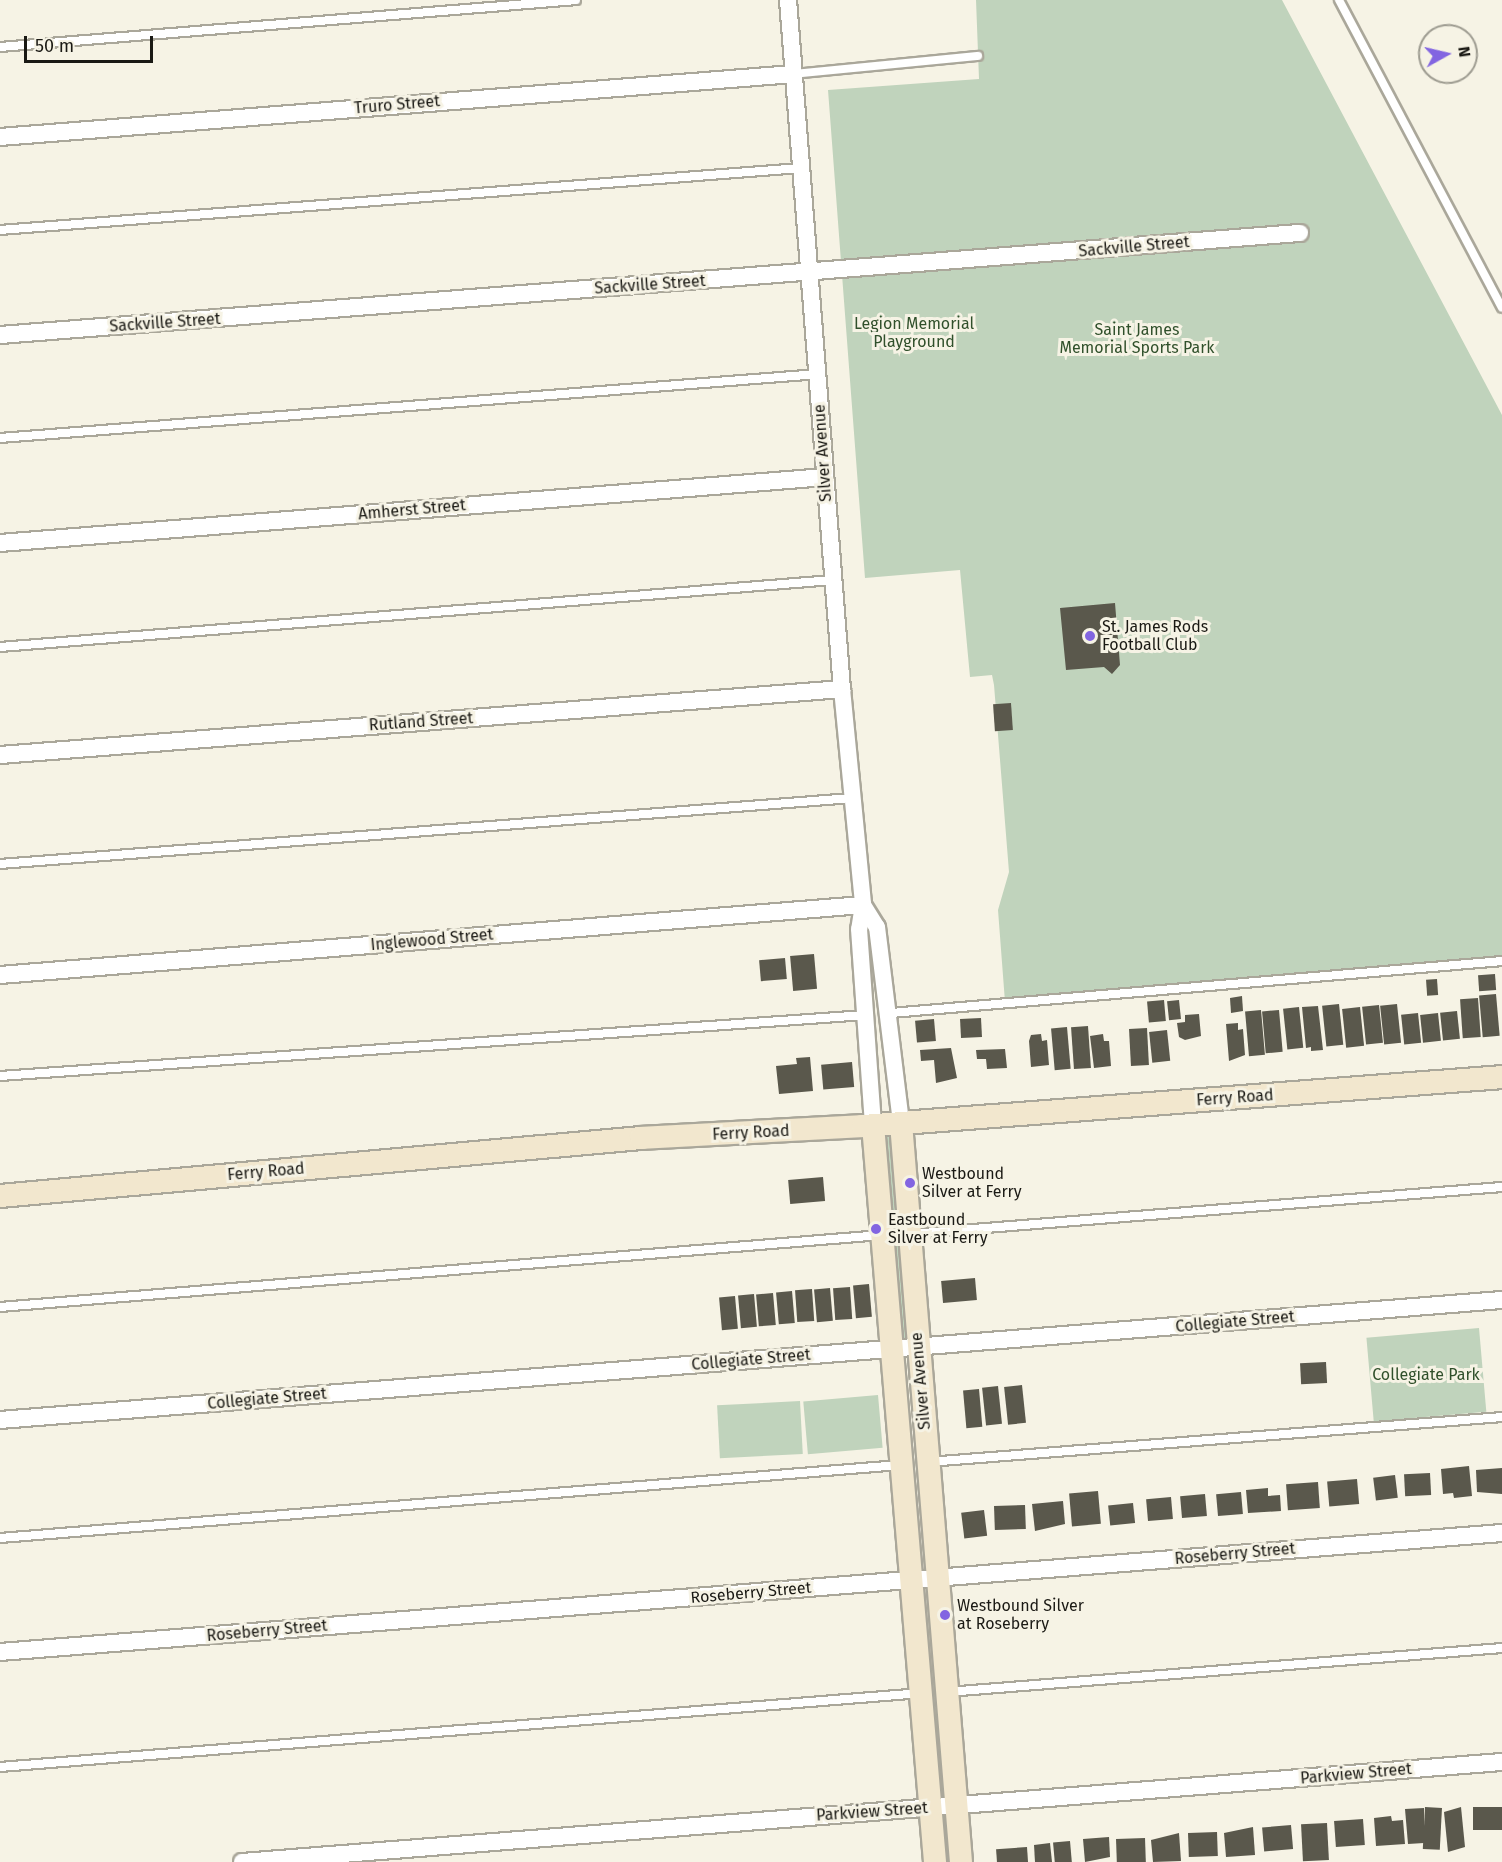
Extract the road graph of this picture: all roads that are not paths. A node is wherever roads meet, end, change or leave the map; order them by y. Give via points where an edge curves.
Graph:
1 (576, 0) edge
2 (788, 0) edge
3 (1339, 0) edge
4 (0, 47) edge
5 (978, 56) dead end
6 (793, 74) junction
7 (0, 136) edge
8 (801, 168) junction
9 (0, 230) edge
10 (1300, 233) dead end
11 (809, 273) junction
12 (1502, 308) edge
13 (0, 335) edge
14 (818, 374) junction
15 (0, 438) edge
16 (825, 477) junction
17 (0, 543) edge
18 (833, 580) junction
19 (0, 646) edge
20 (842, 689) junction
21 (0, 755) edge
22 (851, 798) junction
23 (0, 864) edge
24 (863, 905) junction
25 (1502, 962) edge
26 (0, 975) edge
27 (891, 1013) junction
28 (866, 1015) junction
29 (0, 1076) edge
30 (1502, 1077) edge
31 (901, 1123) junction
32 (873, 1125) junction
33 (1502, 1187) edge
34 (0, 1196) edge
35 (883, 1234) junction
36 (910, 1234) junction
37 (1502, 1300) edge
38 (0, 1308) edge
39 (918, 1347) junction
40 (892, 1349) junction
41 (1502, 1417) edge
42 (0, 1420) edge
43 (927, 1462) junction
44 (902, 1464) junction
45 (1502, 1533) edge
46 (0, 1538) edge
47 (937, 1579) junction
48 (911, 1581) junction
49 (1502, 1648) edge
50 (0, 1652) edge
51 (947, 1692) junction
52 (921, 1693) junction
53 (1502, 1762) edge
54 (0, 1767) edge
55 (957, 1805) junction
56 (930, 1807) junction
57 (242, 1862) edge
58 (935, 1862) edge
59 (961, 1862) edge

1 - 4 lane
2 - 6 street, Silver Avenue
3 - 12 lane
5 - 6 lane
6 - 7 street, Truro Street
6 - 8 street, Silver Avenue
8 - 9 lane
8 - 11 street, Silver Avenue
10 - 11 street, Sackville Street
11 - 13 street, Sackville Street
11 - 14 street, Silver Avenue
14 - 15 lane
14 - 16 street, Silver Avenue
16 - 17 street, Amherst Street
16 - 18 street, Silver Avenue
18 - 19 lane
18 - 20 street, Silver Avenue
20 - 21 street, Rutland Street
20 - 22 street, Silver Avenue
22 - 23 lane
22 - 24 street, Silver Avenue
24 - 26 street, Inglewood Street
24 - 27 street, Silver Avenue via 877,927
24 - 28 street, Silver Avenue via 859,929
25 - 27 lane
27 - 31 street, Silver Avenue
28 - 29 lane
28 - 32 street, Silver Avenue
30 - 31 main road, Ferry Road
31 - 32 main road, Ferry Road
31 - 36 main road, Silver Avenue
32 - 34 main road, Ferry Road via 641,1138
32 - 35 main road, Silver Avenue
33 - 36 lane
35 - 38 lane
35 - 40 main road, Silver Avenue
36 - 39 main road, Silver Avenue
37 - 39 street, Collegiate Street
39 - 40 street, Collegiate Street
39 - 43 main road, Silver Avenue
40 - 42 street, Collegiate Street
40 - 44 main road, Silver Avenue
41 - 43 lane
43 - 47 main road, Silver Avenue
44 - 46 lane
44 - 48 main road, Silver Avenue
45 - 47 street, Roseberry Street
47 - 48 street, Roseberry Street
47 - 51 main road, Silver Avenue
48 - 50 street, Roseberry Street
48 - 52 main road, Silver Avenue
49 - 51 lane
51 - 55 main road, Silver Avenue
52 - 54 lane
52 - 56 main road, Silver Avenue
53 - 55 street, Parkview Street
55 - 56 street, Parkview Street
55 - 59 main road, Silver Avenue
56 - 57 street, Parkview Street
56 - 58 main road, Silver Avenue

